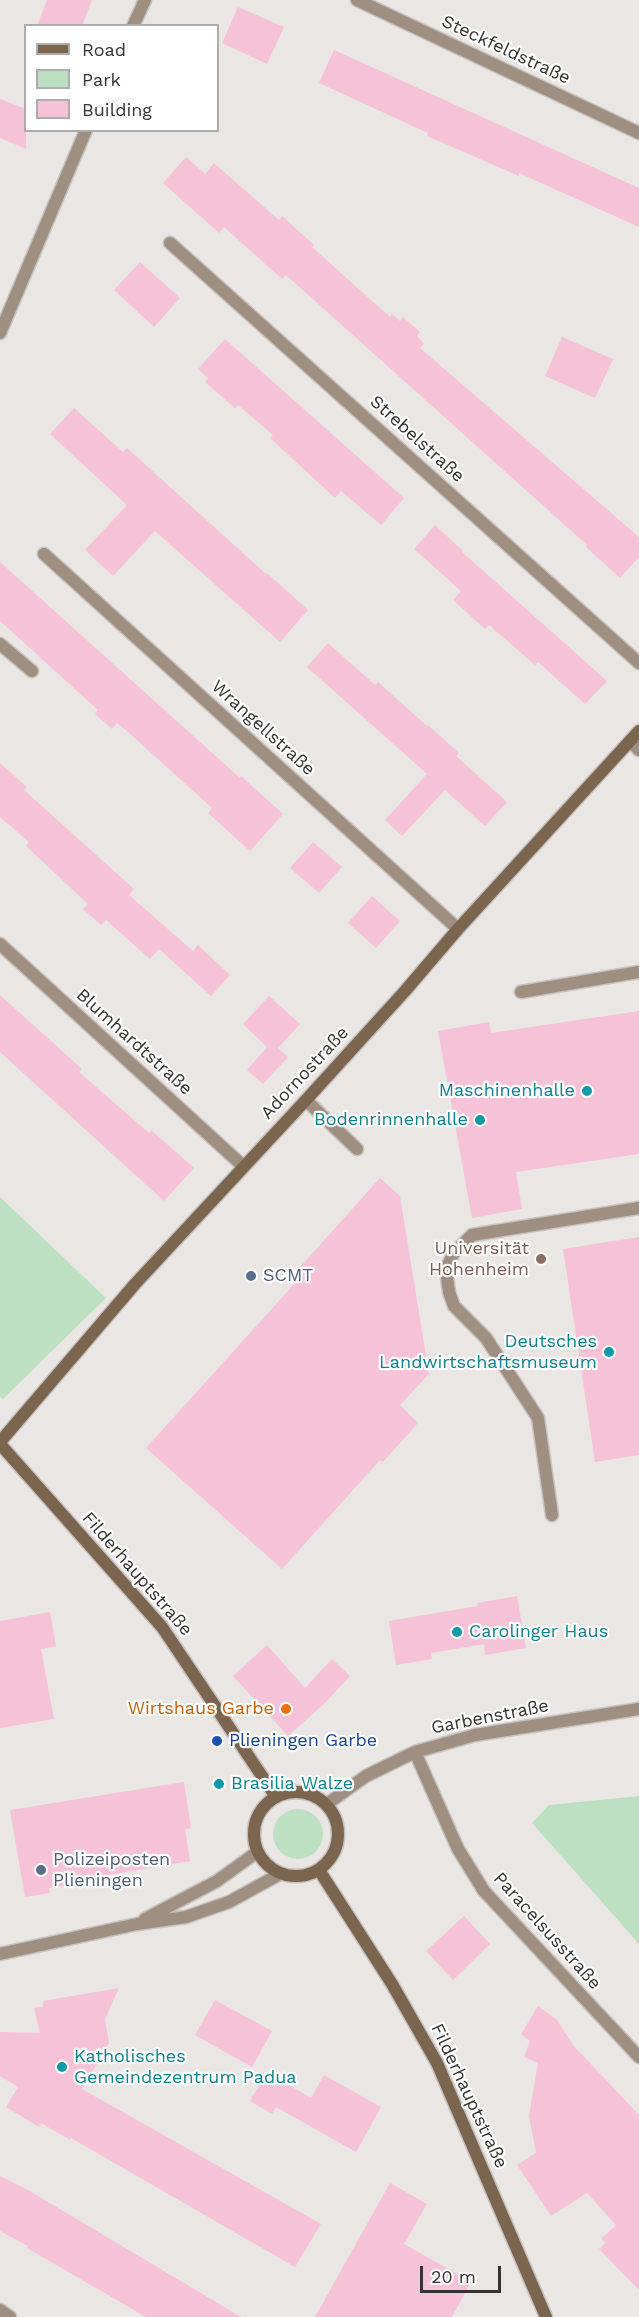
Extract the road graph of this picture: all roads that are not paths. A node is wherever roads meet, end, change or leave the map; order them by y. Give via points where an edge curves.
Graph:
1 (145, 0) edge
2 (357, 0) edge
3 (134, 24) edge
4 (85, 132) edge
5 (639, 133) edge
6 (170, 243) dead end
7 (2, 325) edge
8 (44, 554) dead end
9 (0, 644) edge
10 (639, 663) edge
11 (32, 671) dead end
12 (639, 731) edge
13 (630, 741) junction
14 (639, 750) edge
15 (458, 929) junction
16 (0, 944) edge
17 (639, 972) edge
18 (521, 992) dead end
19 (306, 1100) junction
20 (357, 1149) dead end
21 (243, 1166) junction
22 (639, 1208) edge
23 (0, 1443) edge
24 (552, 1515) dead end
25 (639, 1708) edge
26 (415, 1752) junction
27 (276, 1797) junction
28 (327, 1804) junction
29 (257, 1852) junction
30 (320, 1870) junction
31 (280, 1874) junction
32 (137, 1924) junction
33 (0, 1954) edge
34 (639, 2057) edge
35 (546, 2317) edge

1 - 3 street
2 - 5 street, Steckfeldstraße
4 - 7 street
6 - 10 street, Strebelstraße
8 - 15 street, Wrangellstraße
9 - 11 street
12 - 13 main road, Adornostraße
13 - 14 street
13 - 15 main road, Adornostraße
15 - 19 main road, Adornostraße
16 - 21 street, Blumhardtstraße
17 - 18 street
19 - 20 street
19 - 21 main road, Adornostraße
21 - 23 main road, Adornostraße via 135,1284
22 - 24 street via 471,1235 453,1254 446,1270 454,1306 486,1338 538,1418
23 - 27 main road, Filderhauptstraße via 162,1627
25 - 26 street, Garbenstraße via 475,1735
26 - 28 street, Garbenstraße via 366,1776
26 - 34 street, Paracelsusstraße via 458,1850 484,1891
27 - 28 main road via 303,1792
27 - 29 main road via 258,1815 254,1827
28 - 30 main road via 336,1817 338,1846
29 - 31 main road
29 - 32 street via 216,1881
30 - 31 main road via 294,1877
30 - 35 main road, Filderhauptstraße via 437,2063
31 - 32 street via 229,1902 186,1917
32 - 33 street

